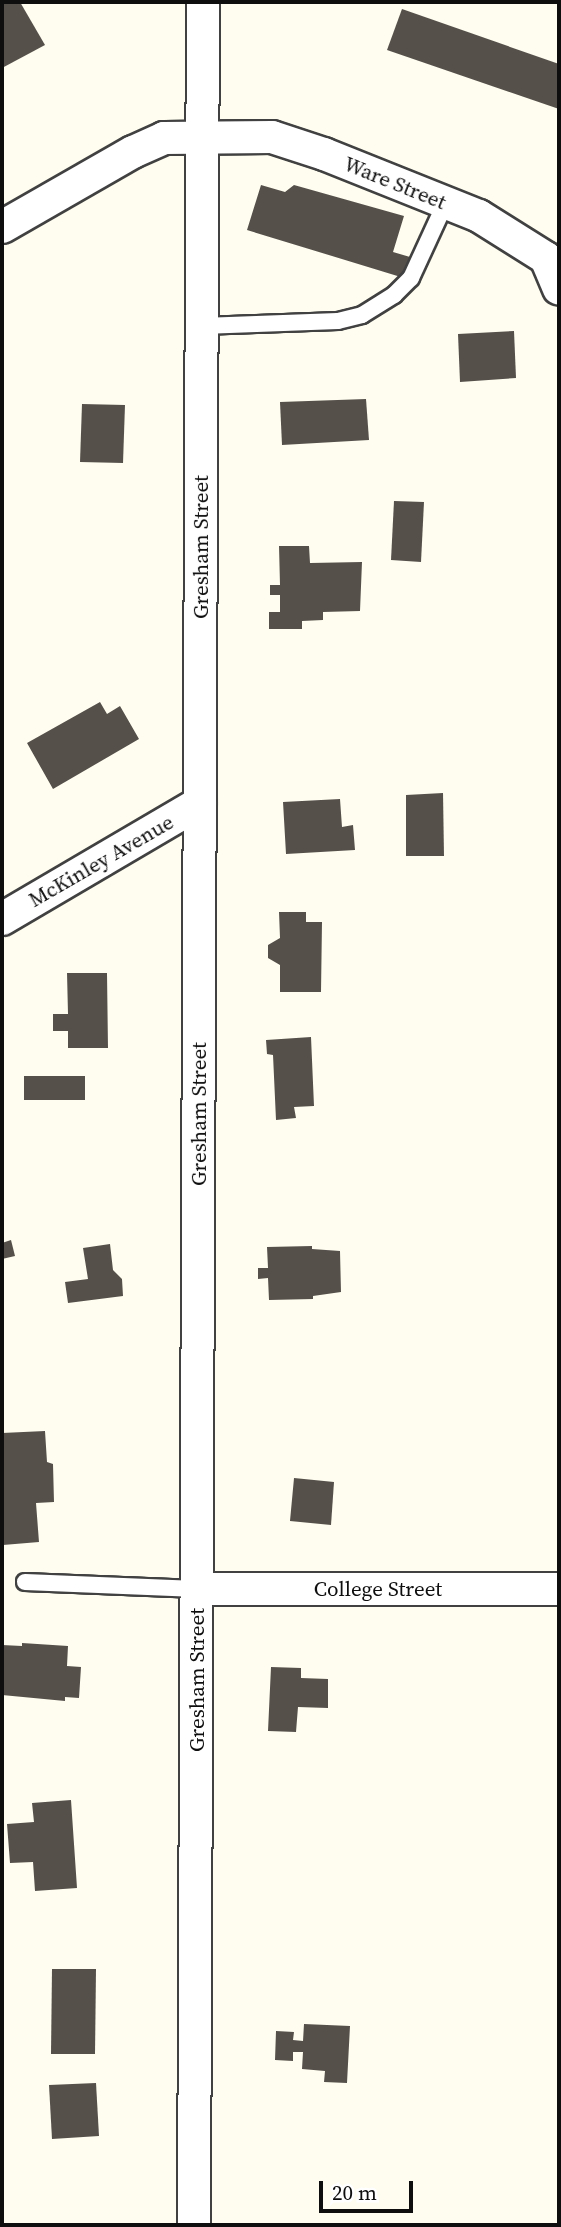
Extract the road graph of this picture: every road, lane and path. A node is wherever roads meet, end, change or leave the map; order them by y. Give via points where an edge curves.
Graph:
1 (203, 2) edge
2 (202, 140) junction
3 (445, 204) junction
4 (2, 227) edge
5 (559, 288) edge
6 (202, 326) junction
7 (200, 803) junction
8 (2, 919) edge
9 (25, 1582) dead end
10 (197, 1589) junction
11 (559, 1589) edge
12 (194, 2225) edge

1 - 2 street, Gresham Street
2 - 3 street, Ware Street via 272,137
2 - 4 street, Ware Street via 164,138 143,147
2 - 6 street, Gresham Street
3 - 5 street, Ware Street via 479,216 546,258
3 - 6 lane via 411,278 362,315 338,321
6 - 7 street, Gresham Street
7 - 8 street, McKinley Avenue
7 - 10 street, Gresham Street
9 - 10 lane
10 - 11 street, College Street
10 - 12 street, Gresham Street

